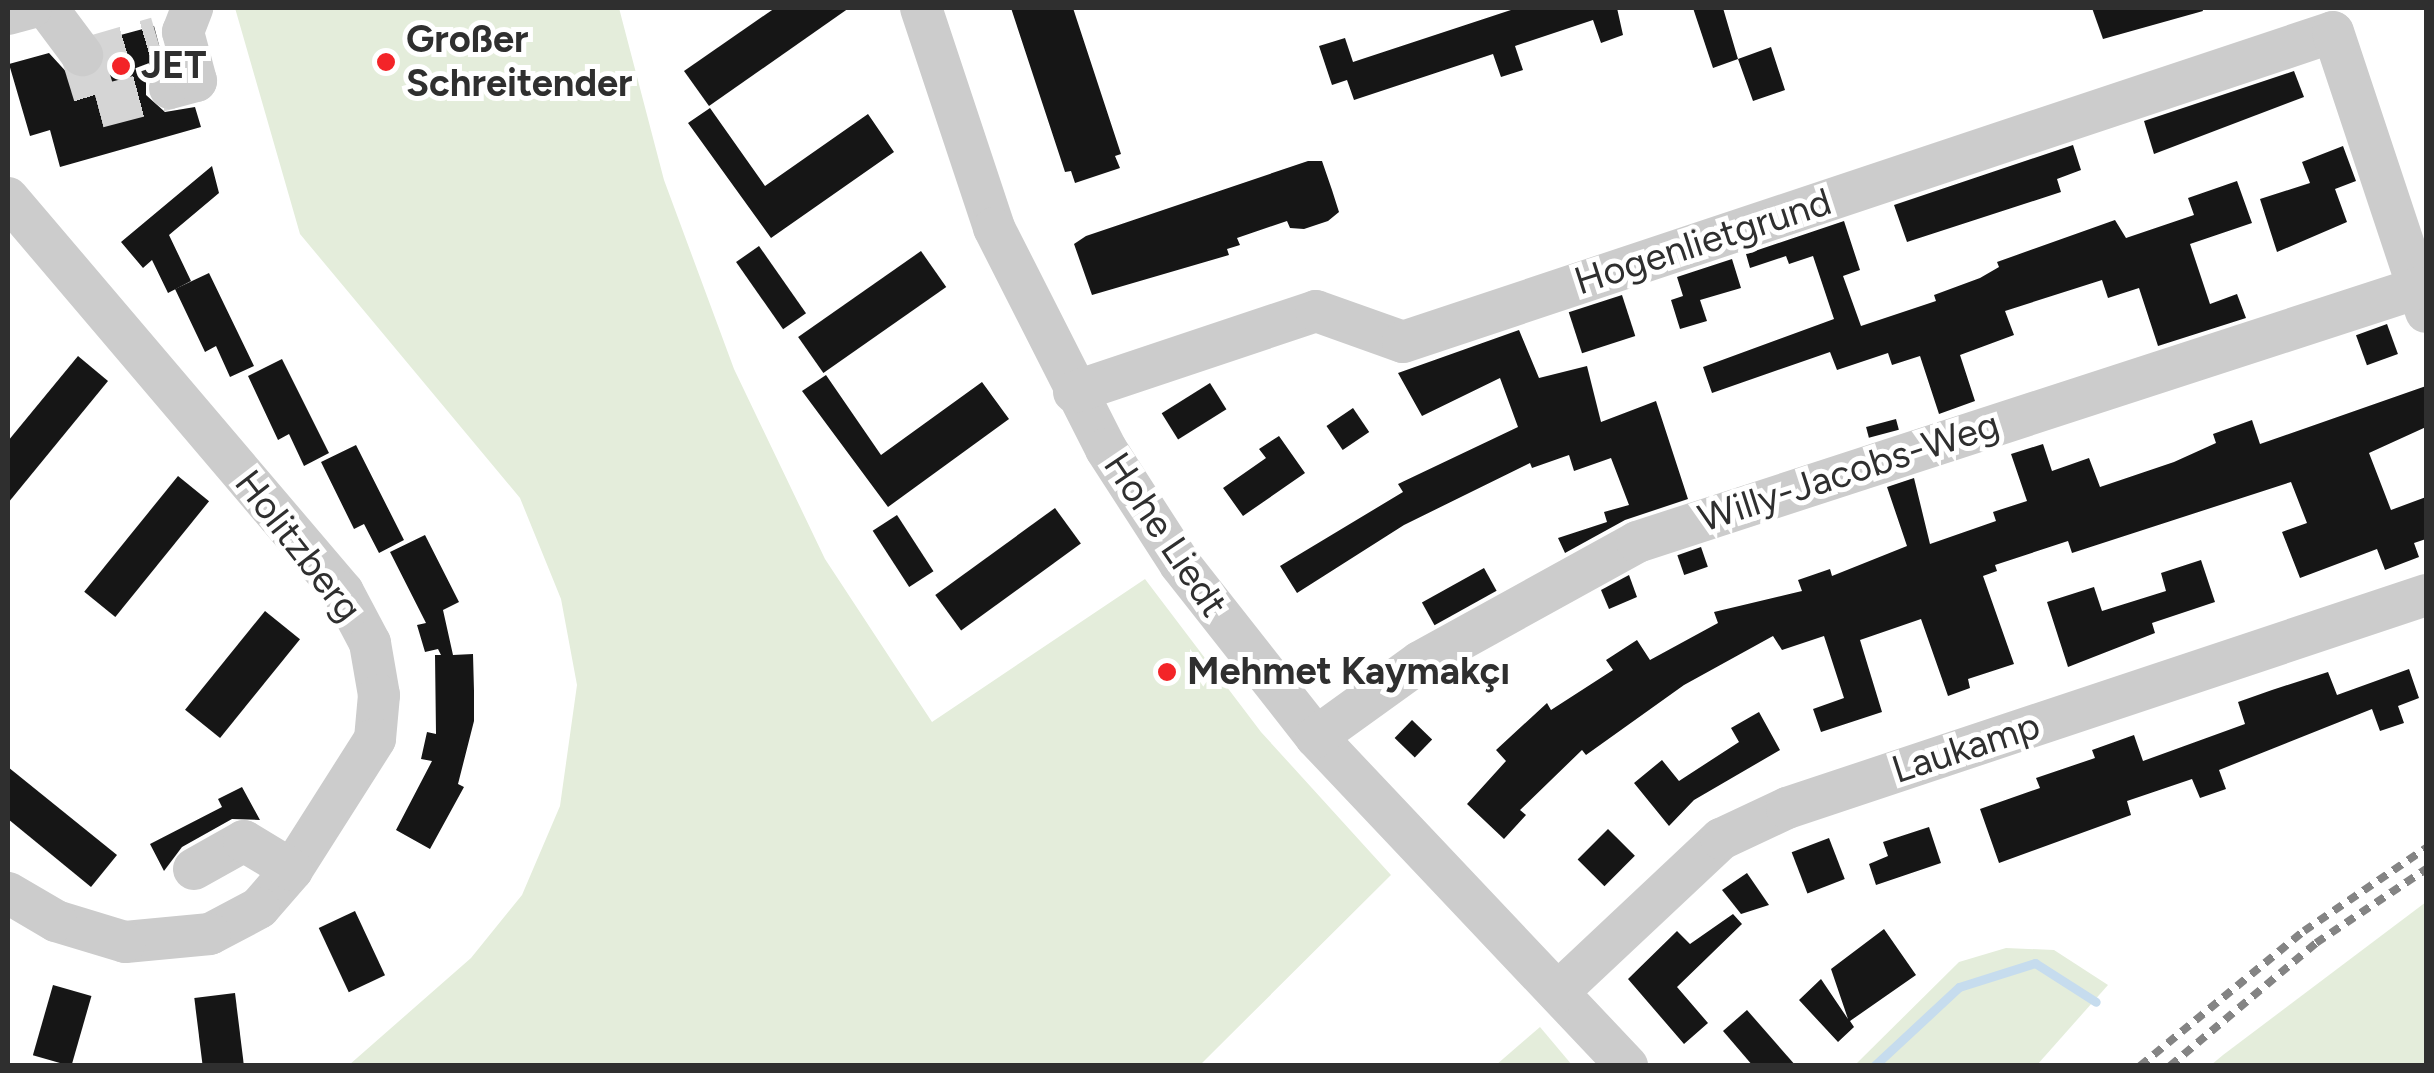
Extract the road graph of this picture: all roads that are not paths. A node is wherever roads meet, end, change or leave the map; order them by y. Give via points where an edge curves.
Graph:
1 (31, 8) edge
2 (48, 8) edge
3 (921, 8) edge
4 (8, 14) edge
5 (177, 26) edge
6 (82, 55) tunnel mouth
7 (170, 88) tunnel mouth
8 (8, 198) edge
9 (2422, 300) edge
10 (1074, 392) junction
11 (2426, 595) edge
12 (1316, 738) junction
13 (194, 869) dead end
14 (292, 870) junction
15 (8, 893) edge
16 (1558, 992) junction
17 (1627, 1066) edge

1 - 4 street
2 - 6 street
3 - 10 street, Hohe Liedt via 994,228
5 - 7 street via 196,81
8 - 14 street, Holitzberg via 342,592 370,643 379,694 375,739
9 - 10 street, Hogenlietgrund via 2333,32 1403,342 1316,311
9 - 12 street, Willy-Jacobs-Weg via 1637,542 1420,662
10 - 12 street, Hohe Liedt via 1180,564
11 - 16 street, Laukamp via 1787,808 1721,839
12 - 16 street, Hohe Liedt
13 - 14 street via 244,841
14 - 15 street, Holitzberg via 259,908 210,934 175,941 98,938
16 - 17 street, Hohe Liedt

